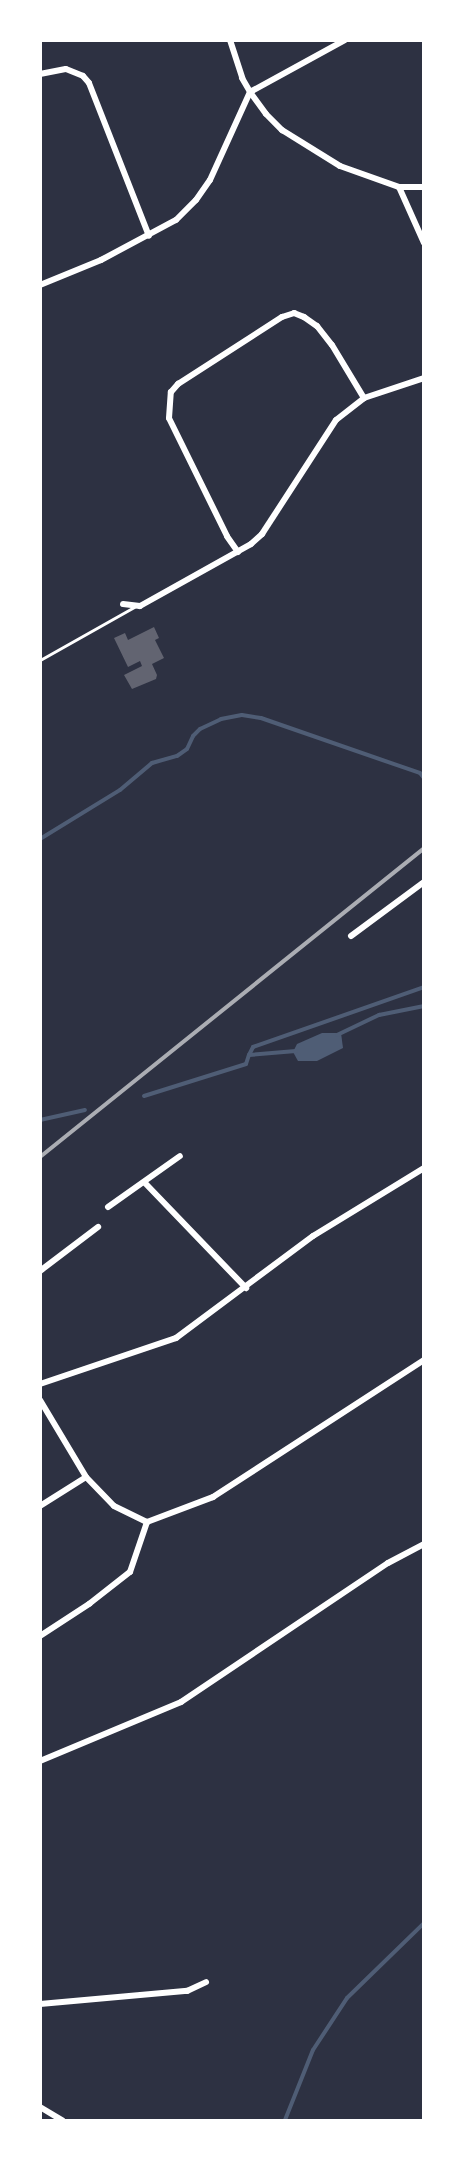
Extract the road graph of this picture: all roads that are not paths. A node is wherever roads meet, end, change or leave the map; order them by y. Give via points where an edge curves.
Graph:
1 (230, 40) edge
2 (345, 40) edge
3 (40, 74) edge
4 (250, 92) junction
5 (423, 187) edge
6 (399, 188) junction
7 (149, 236) junction
8 (423, 243) edge
9 (40, 285) edge
10 (423, 378) edge
11 (364, 398) junction
12 (238, 552) junction
13 (123, 604) dead end
14 (134, 607) junction
15 (40, 660) edge
16 (423, 882) edge
17 (351, 936) dead end
18 (180, 1156) dead end
19 (423, 1168) edge
20 (146, 1183) junction
21 (108, 1207) dead end
22 (98, 1227) dead end
23 (40, 1271) edge
24 (246, 1287) junction
25 (423, 1360) edge
26 (40, 1384) edge
27 (40, 1400) edge
28 (86, 1477) junction
29 (40, 1506) edge
30 (147, 1522) junction
31 (423, 1544) edge
32 (40, 1636) edge
33 (40, 1761) edge
34 (206, 1982) dead end
35 (40, 2004) edge
36 (40, 2107) edge
37 (62, 2121) edge

1 - 4 street
2 - 4 street
3 - 7 street via 66,69 84,76 89,83
4 - 6 street via 266,114 306,146 340,166
4 - 7 street via 210,180 196,200 176,220
5 - 6 street
6 - 8 street
7 - 9 street
10 - 11 street
11 - 12 street via 336,420 262,534
11 - 12 street via 317,326 294,313 178,384 171,393 169,418 226,536
12 - 14 street
13 - 14 street
14 - 15 lane
16 - 17 street
18 - 20 street
19 - 24 street via 313,1236
20 - 21 street
20 - 24 street
22 - 23 street
24 - 26 street via 177,1338
25 - 30 street via 213,1497
27 - 28 street
28 - 29 street
28 - 30 street via 114,1506
30 - 32 street via 129,1572
31 - 33 street via 351,1587 181,1702
34 - 35 street via 187,1990
36 - 37 street

